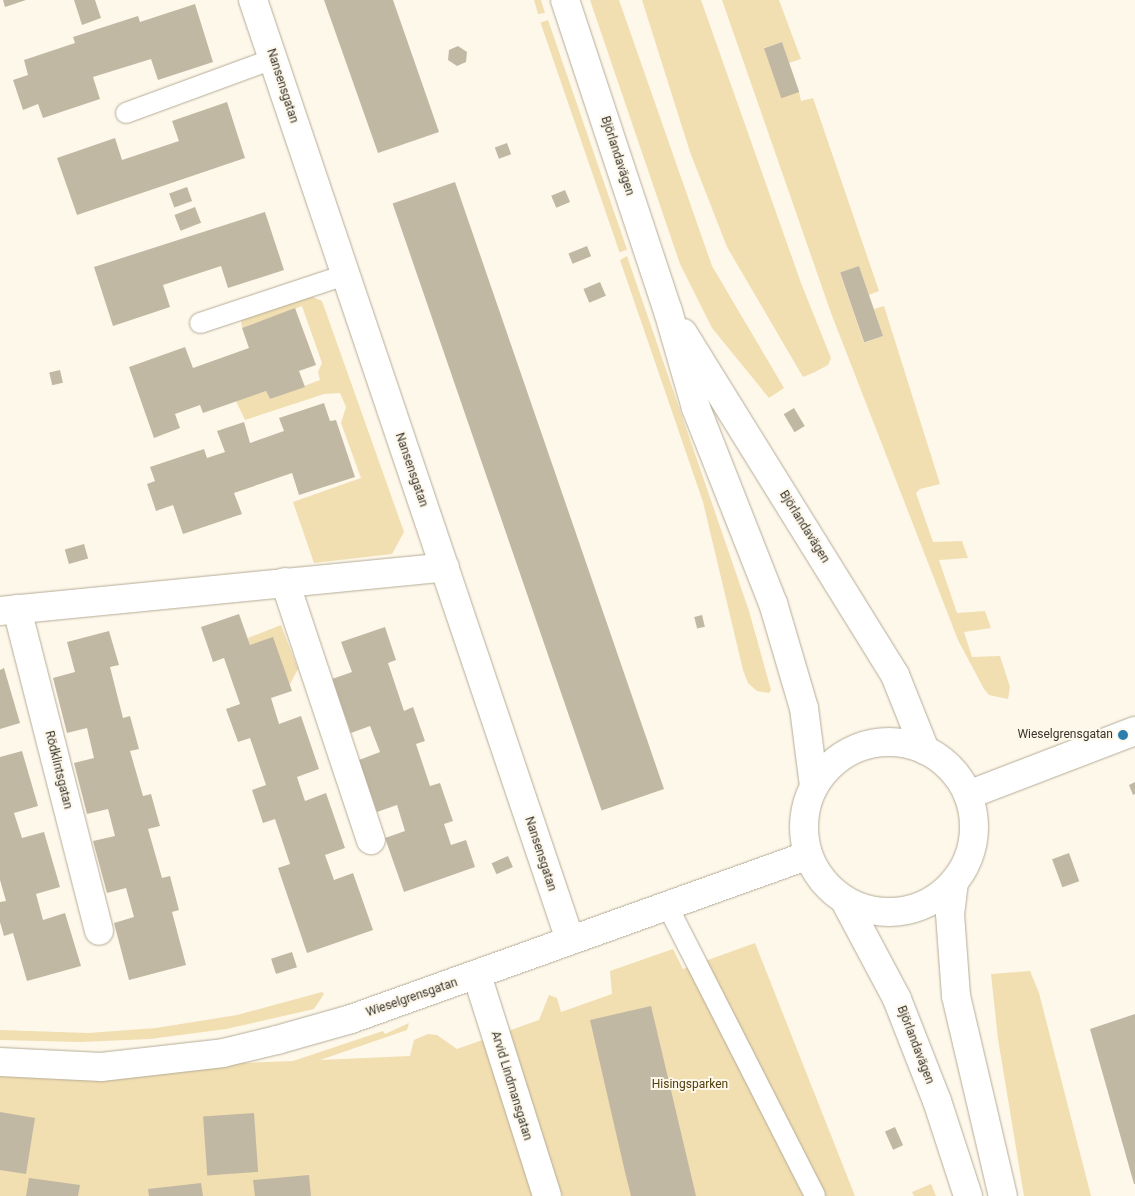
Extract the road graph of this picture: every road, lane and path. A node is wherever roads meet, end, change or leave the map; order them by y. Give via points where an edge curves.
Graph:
1 (253, 0) edge
2 (565, 0) edge
3 (273, 59) junction
4 (126, 113) dead end
5 (345, 275) junction
6 (668, 311) junction
7 (200, 323) dead end
8 (445, 566) junction
9 (285, 582) junction
10 (8, 610) edge
11 (1135, 731) edge
12 (925, 750) junction
13 (814, 786) junction
14 (968, 795) junction
15 (371, 840) dead end
16 (809, 855) junction
17 (954, 882) junction
18 (845, 901) junction
19 (667, 905) junction
20 (99, 931) dead end
21 (570, 940) junction
22 (477, 975) junction
23 (0, 1062) edge
24 (546, 1196) edge
25 (815, 1196) edge
26 (968, 1196) edge
27 (1002, 1196) edge

1 - 3 street, Nansensgatan
2 - 6 street, Björlandavägen
3 - 4 lane
3 - 5 street, Nansensgatan
5 - 7 lane
5 - 8 street, Nansensgatan
6 - 12 street, Björlandavägen via 895,674
6 - 13 street, Björlandavägen via 696,408 774,603 804,708
8 - 9 street, Rödklintsgatan
8 - 21 street, Nansensgatan
9 - 10 street, Rödklintsgatan
9 - 15 street
10 - 20 street, Rödklintsgatan
11 - 14 street
12 - 13 street, Björlandavägen via 889,742 862,747 838,759
12 - 14 street, Björlandavägen via 950,769
13 - 16 street, Björlandavägen via 804,821
14 - 17 street, Björlandavägen via 974,825 969,855
16 - 18 street, Björlandavägen via 823,881
16 - 19 street, Wieselgrensgatan
17 - 18 street, Björlandavägen via 934,899 911,910 877,912
17 - 27 street, Björlandavägen via 950,914 956,996
18 - 26 street, Björlandavägen via 897,999 937,1101
19 - 21 street, Wieselgrensgatan
19 - 25 lane
21 - 22 street, Wieselgrensgatan
22 - 23 street, Wieselgrensgatan via 351,1019 223,1053 101,1066
22 - 24 street, Arvid Lindmansgatan

